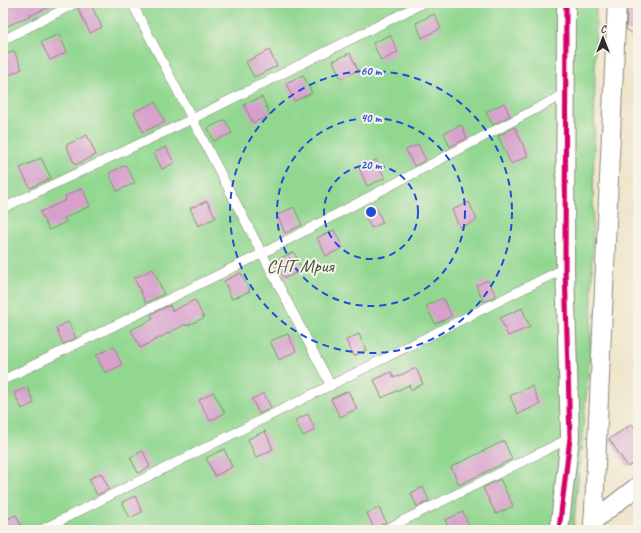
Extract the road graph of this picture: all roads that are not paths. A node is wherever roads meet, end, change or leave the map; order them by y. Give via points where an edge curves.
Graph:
1 (76, 3) edge
2 (132, 3) edge
3 (423, 3) edge
4 (566, 3) edge
5 (617, 3) edge
6 (3, 40) edge
7 (566, 94) junction
8 (192, 119) junction
9 (3, 208) edge
10 (263, 253) junction
11 (565, 268) junction
12 (3, 380) edge
13 (331, 386) junction
14 (570, 438) junction
15 (638, 486) edge
16 (593, 526) edge
17 (41, 530) edge
18 (384, 530) edge
19 (559, 530) edge

1 - 6 lane
2 - 8 lane
3 - 8 lane
4 - 7 street
5 - 16 street
7 - 10 lane
7 - 11 street
8 - 9 lane
8 - 10 lane
10 - 12 lane
10 - 13 lane
11 - 13 lane
11 - 14 street
13 - 17 lane
14 - 18 lane
14 - 19 street
15 - 16 street

